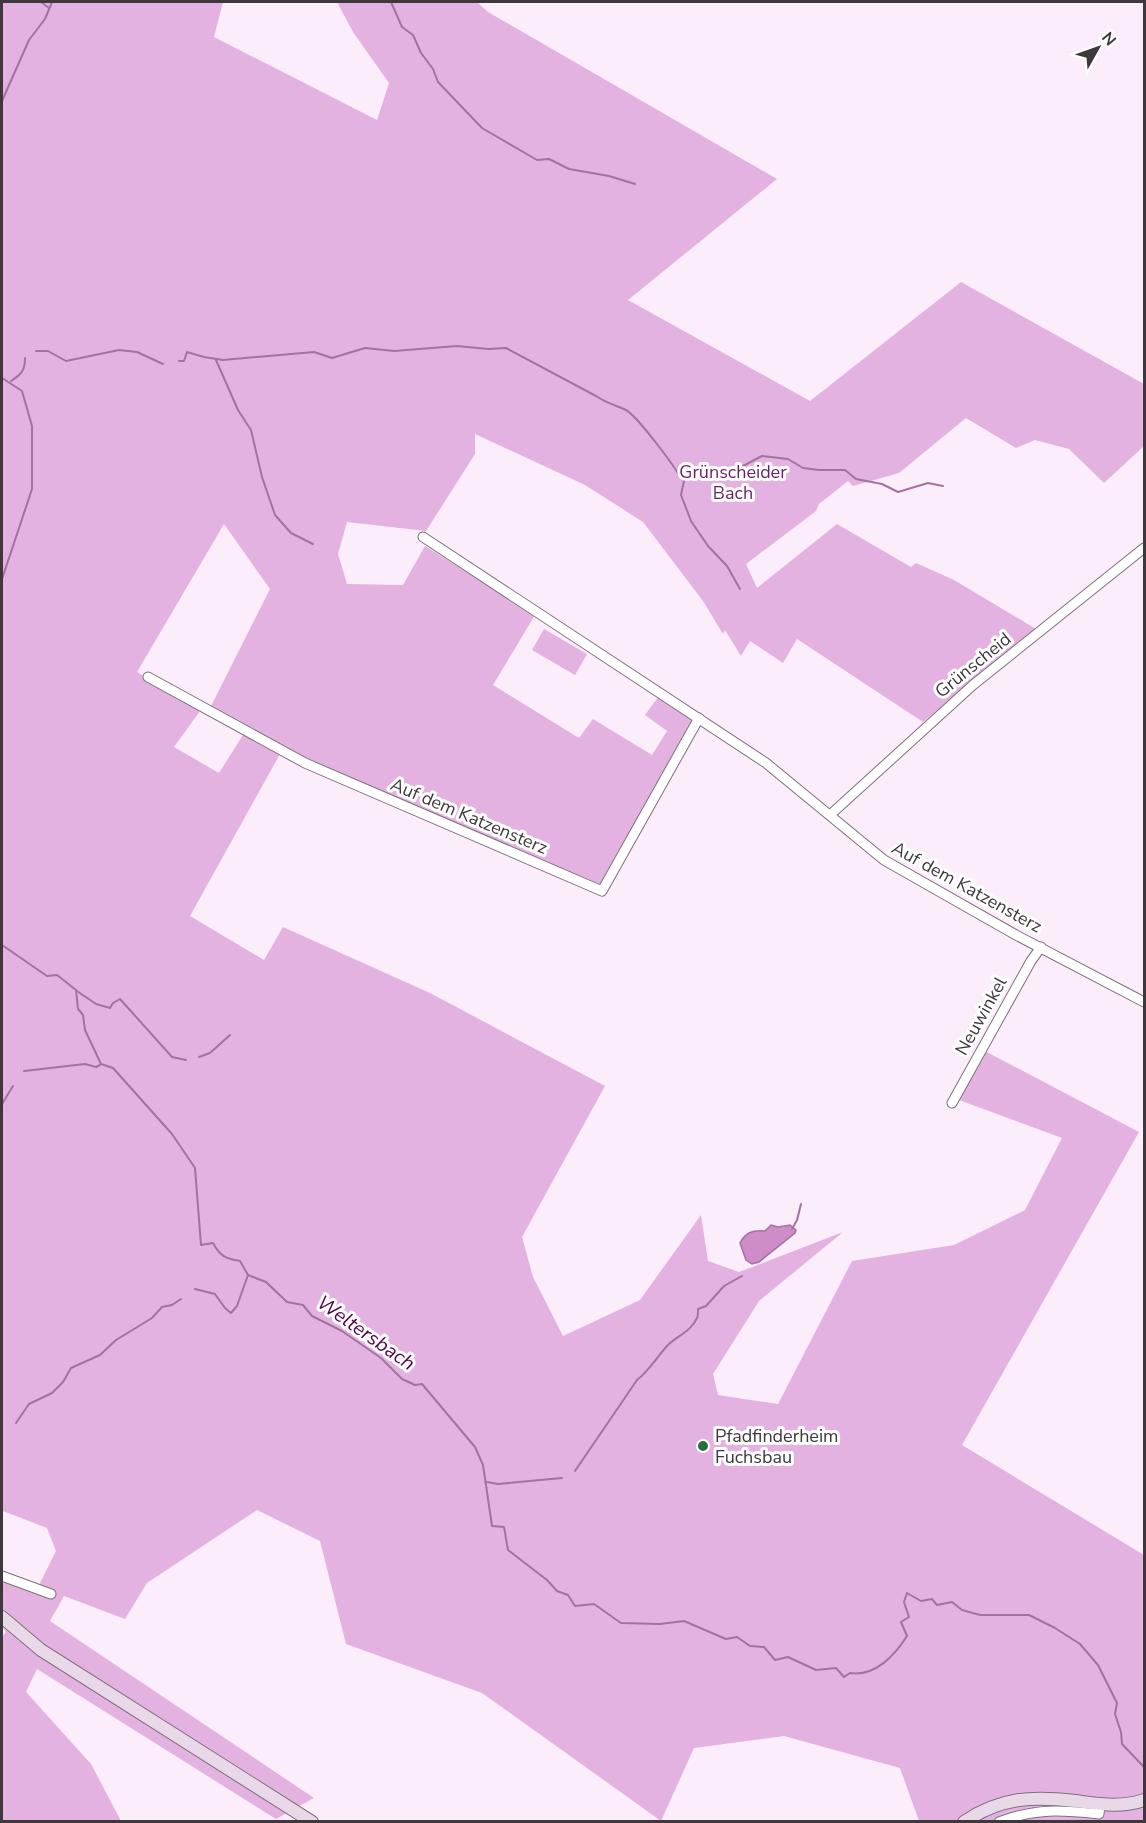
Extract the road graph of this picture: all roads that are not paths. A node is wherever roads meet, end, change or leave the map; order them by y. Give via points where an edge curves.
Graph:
1 (423, 537) dead end
2 (1144, 548) edge
3 (148, 677) dead end
4 (699, 718) junction
5 (830, 815) junction
6 (1041, 947) junction
7 (1144, 1002) edge
8 (952, 1103) dead end
9 (2, 1576) edge
10 (51, 1594) dead end
11 (2, 1617) edge
12 (1144, 1800) edge
13 (1100, 1805) junction
14 (312, 1821) edge
15 (964, 1821) edge
16 (999, 1821) edge

1 - 4 street, Auf dem Katzensterz
2 - 5 street, Grünscheid via 973,685
3 - 4 street, Auf dem Katzensterz via 305,763 602,891
4 - 5 street, Auf dem Katzensterz via 766,763
5 - 6 street, Auf dem Katzensterz via 903,872
6 - 7 street, Auf dem Katzensterz
6 - 8 street, Neuwinkel
9 - 10 street
11 - 14 main road via 41,1650
12 - 13 main road
13 - 15 main road via 1049,1798 1008,1801
13 - 16 street via 1099,1814 1058,1810 1022,1813

